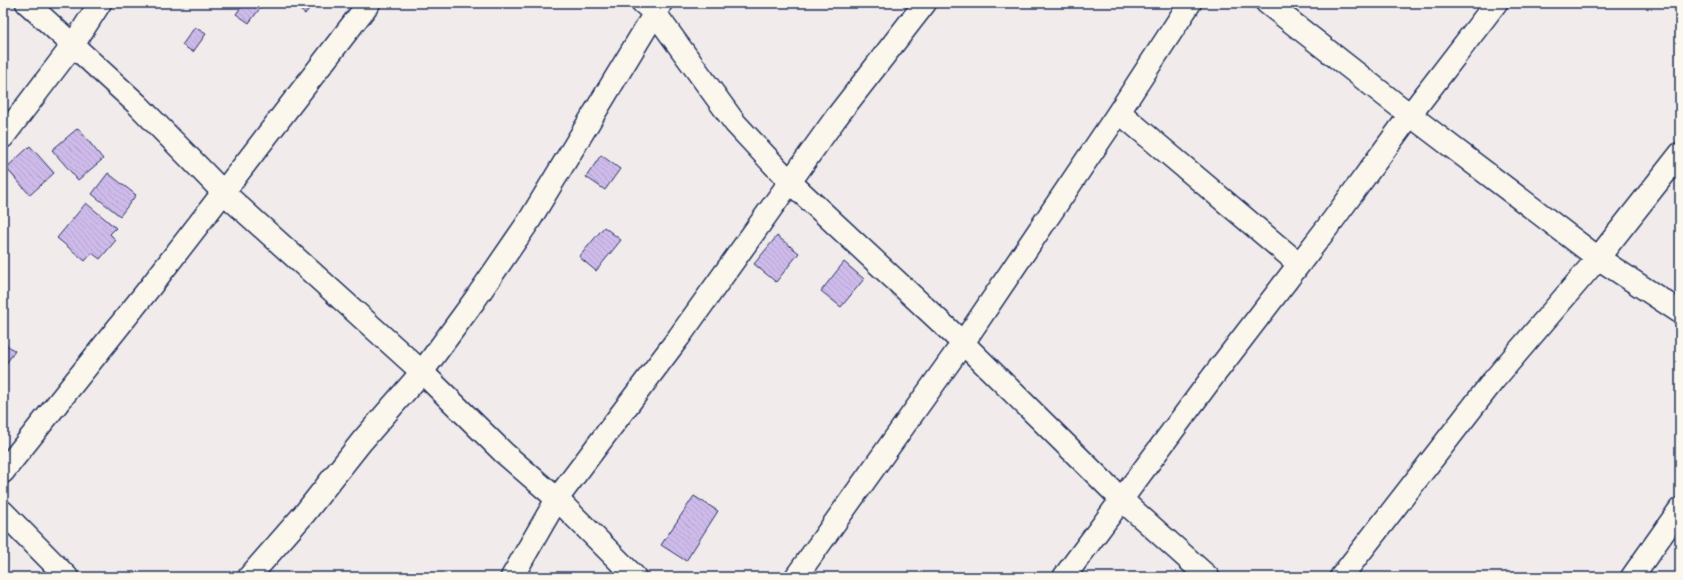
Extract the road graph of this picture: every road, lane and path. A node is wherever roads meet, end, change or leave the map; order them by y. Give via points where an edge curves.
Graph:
1 (27, 3) edge
2 (100, 3) edge
3 (369, 3) edge
4 (925, 3) edge
5 (1190, 3) edge
6 (1267, 3) edge
7 (1496, 3) edge
8 (653, 6) edge
9 (73, 45) junction
10 (1119, 112) junction
11 (1410, 115) junction
12 (3, 137) edge
13 (1680, 154) edge
14 (789, 181) junction
15 (223, 192) junction
16 (1598, 258) junction
17 (1299, 264) junction
18 (1680, 312) edge
19 (963, 343) junction
20 (422, 372) junction
21 (3, 472) edge
22 (557, 499) junction
23 (1122, 500) junction
24 (1680, 509) edge
25 (3, 512) edge
26 (67, 577) edge
27 (249, 577) edge
28 (512, 577) edge
29 (636, 577) edge
30 (796, 577) edge
31 (1064, 577) edge
32 (1208, 577) edge
33 (1341, 577) edge
34 (1632, 577) edge

1 - 9 street
2 - 9 street
3 - 15 street
4 - 14 street
5 - 10 street
6 - 11 street
7 - 11 street
8 - 14 street via 735,123
8 - 20 street via 529,221
9 - 12 street
9 - 15 street via 137,104
10 - 17 street
10 - 19 street
11 - 16 street
11 - 17 street
13 - 16 street
14 - 19 street
14 - 22 street via 679,337
15 - 20 street
15 - 21 street
16 - 18 street
16 - 33 street via 1493,381
17 - 23 street
19 - 23 street
19 - 30 street
20 - 22 street via 504,453
20 - 27 street
22 - 28 street
22 - 29 street
23 - 31 street
23 - 32 street
24 - 34 street
25 - 26 street

